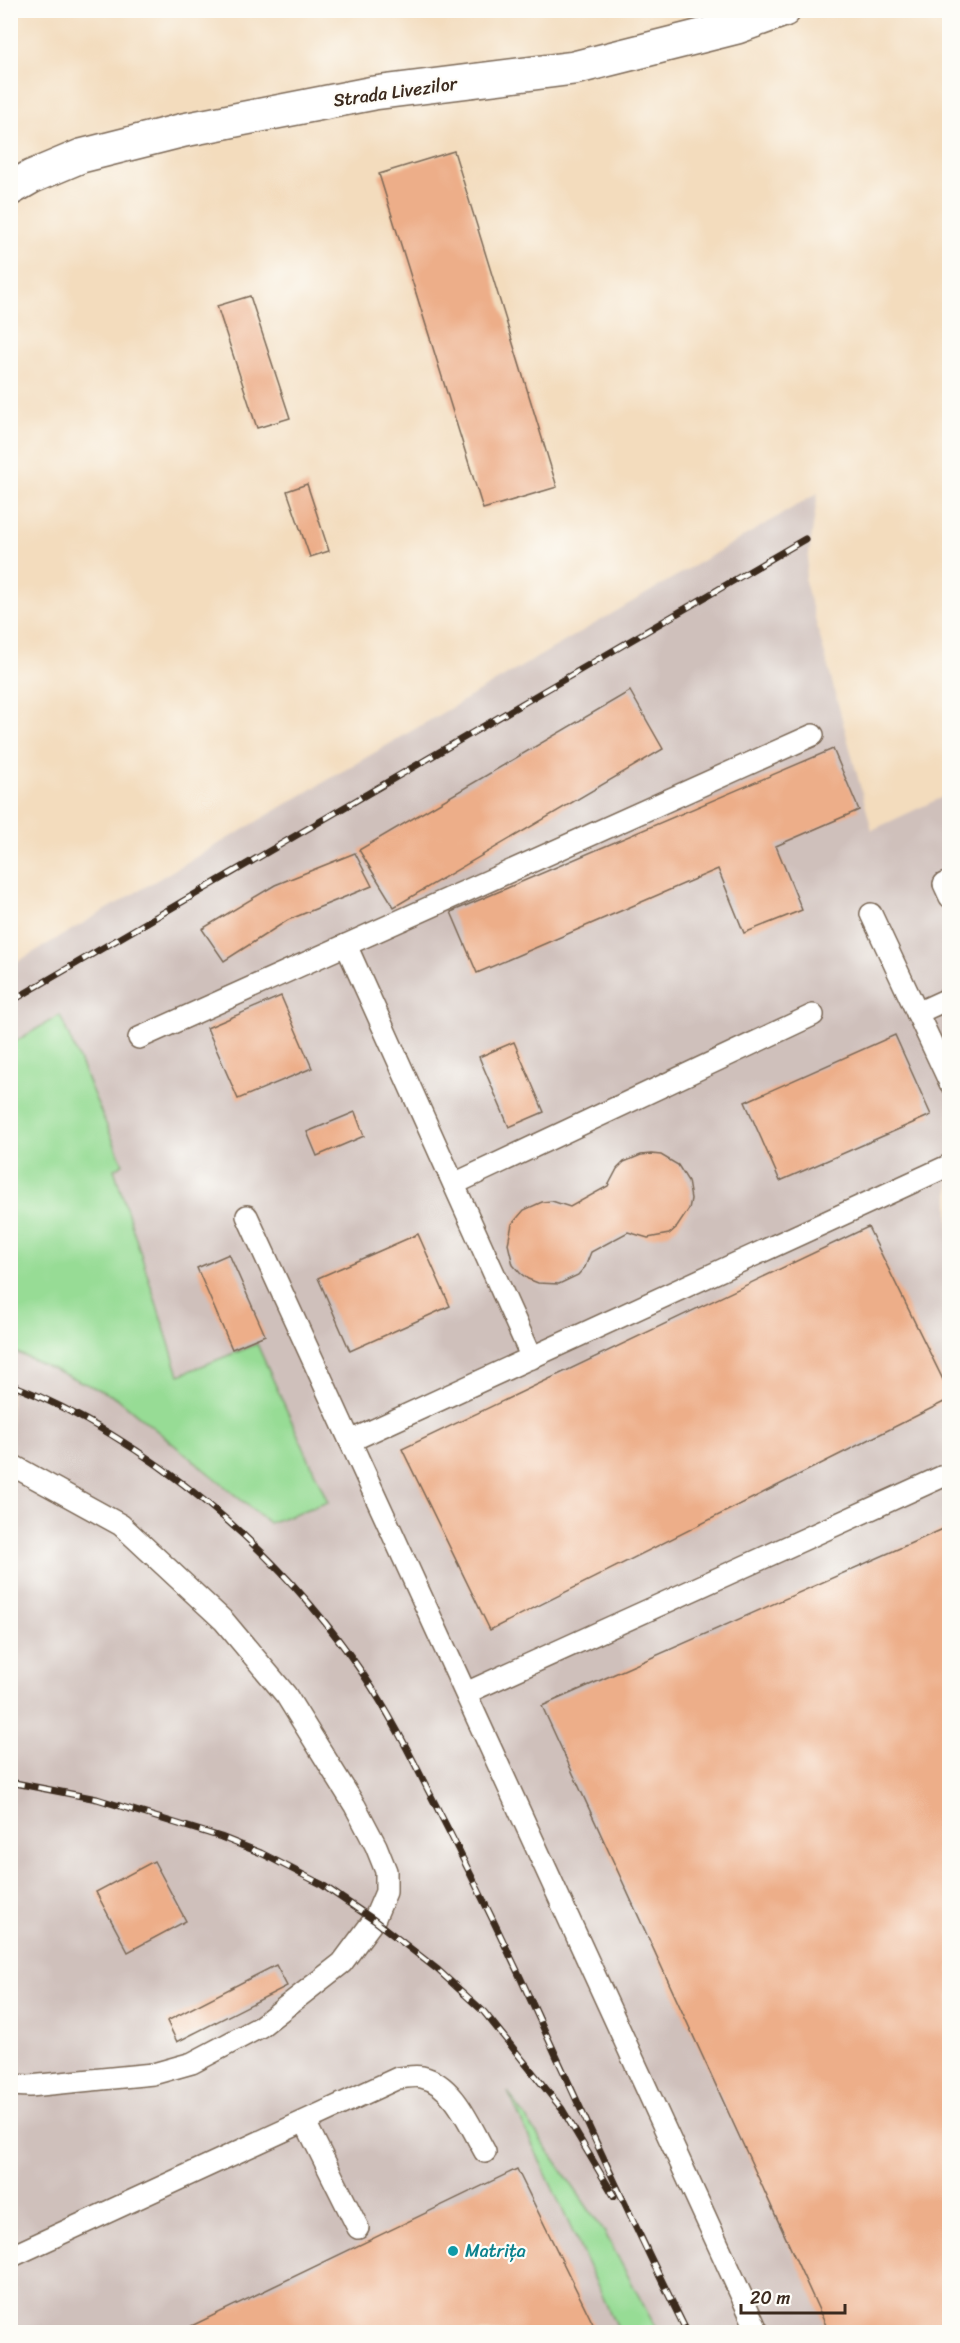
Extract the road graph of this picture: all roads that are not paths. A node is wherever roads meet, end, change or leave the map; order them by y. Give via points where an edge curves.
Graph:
1 (784, 10) edge
2 (10, 189) edge
3 (813, 735) dead end
4 (950, 882) edge
5 (950, 897) edge
6 (872, 914) dead end
7 (346, 945) junction
8 (950, 998) edge
9 (917, 1013) junction
10 (813, 1015) dead end
11 (139, 1038) dead end
12 (950, 1083) edge
13 (950, 1165) edge
14 (454, 1184) junction
15 (248, 1216) dead end
16 (532, 1358) junction
17 (350, 1442) junction
18 (10, 1464) edge
19 (950, 1473) edge
20 (466, 1693) junction
21 (10, 2085) edge
22 (305, 2122) junction
23 (485, 2152) dead end
24 (358, 2228) dead end
25 (10, 2257) edge
26 (758, 2332) edge

1 - 2 street, Strada Livezilor via 737,27 574,68 374,93 184,129 81,156
3 - 7 lane
4 - 5 lane via 944,884
6 - 9 lane
7 - 11 lane
7 - 14 lane
8 - 9 lane
9 - 12 lane
10 - 14 lane
13 - 16 lane
14 - 16 lane
15 - 17 lane
16 - 17 lane
17 - 20 lane
18 - 21 lane via 121,1525 224,1621 286,1695 355,1806 386,1871 386,1892 374,1920 342,1963 260,2027 192,2063 153,2074
19 - 20 lane
20 - 26 lane
22 - 23 lane via 398,2078 421,2077 441,2085
22 - 24 lane
22 - 25 lane

